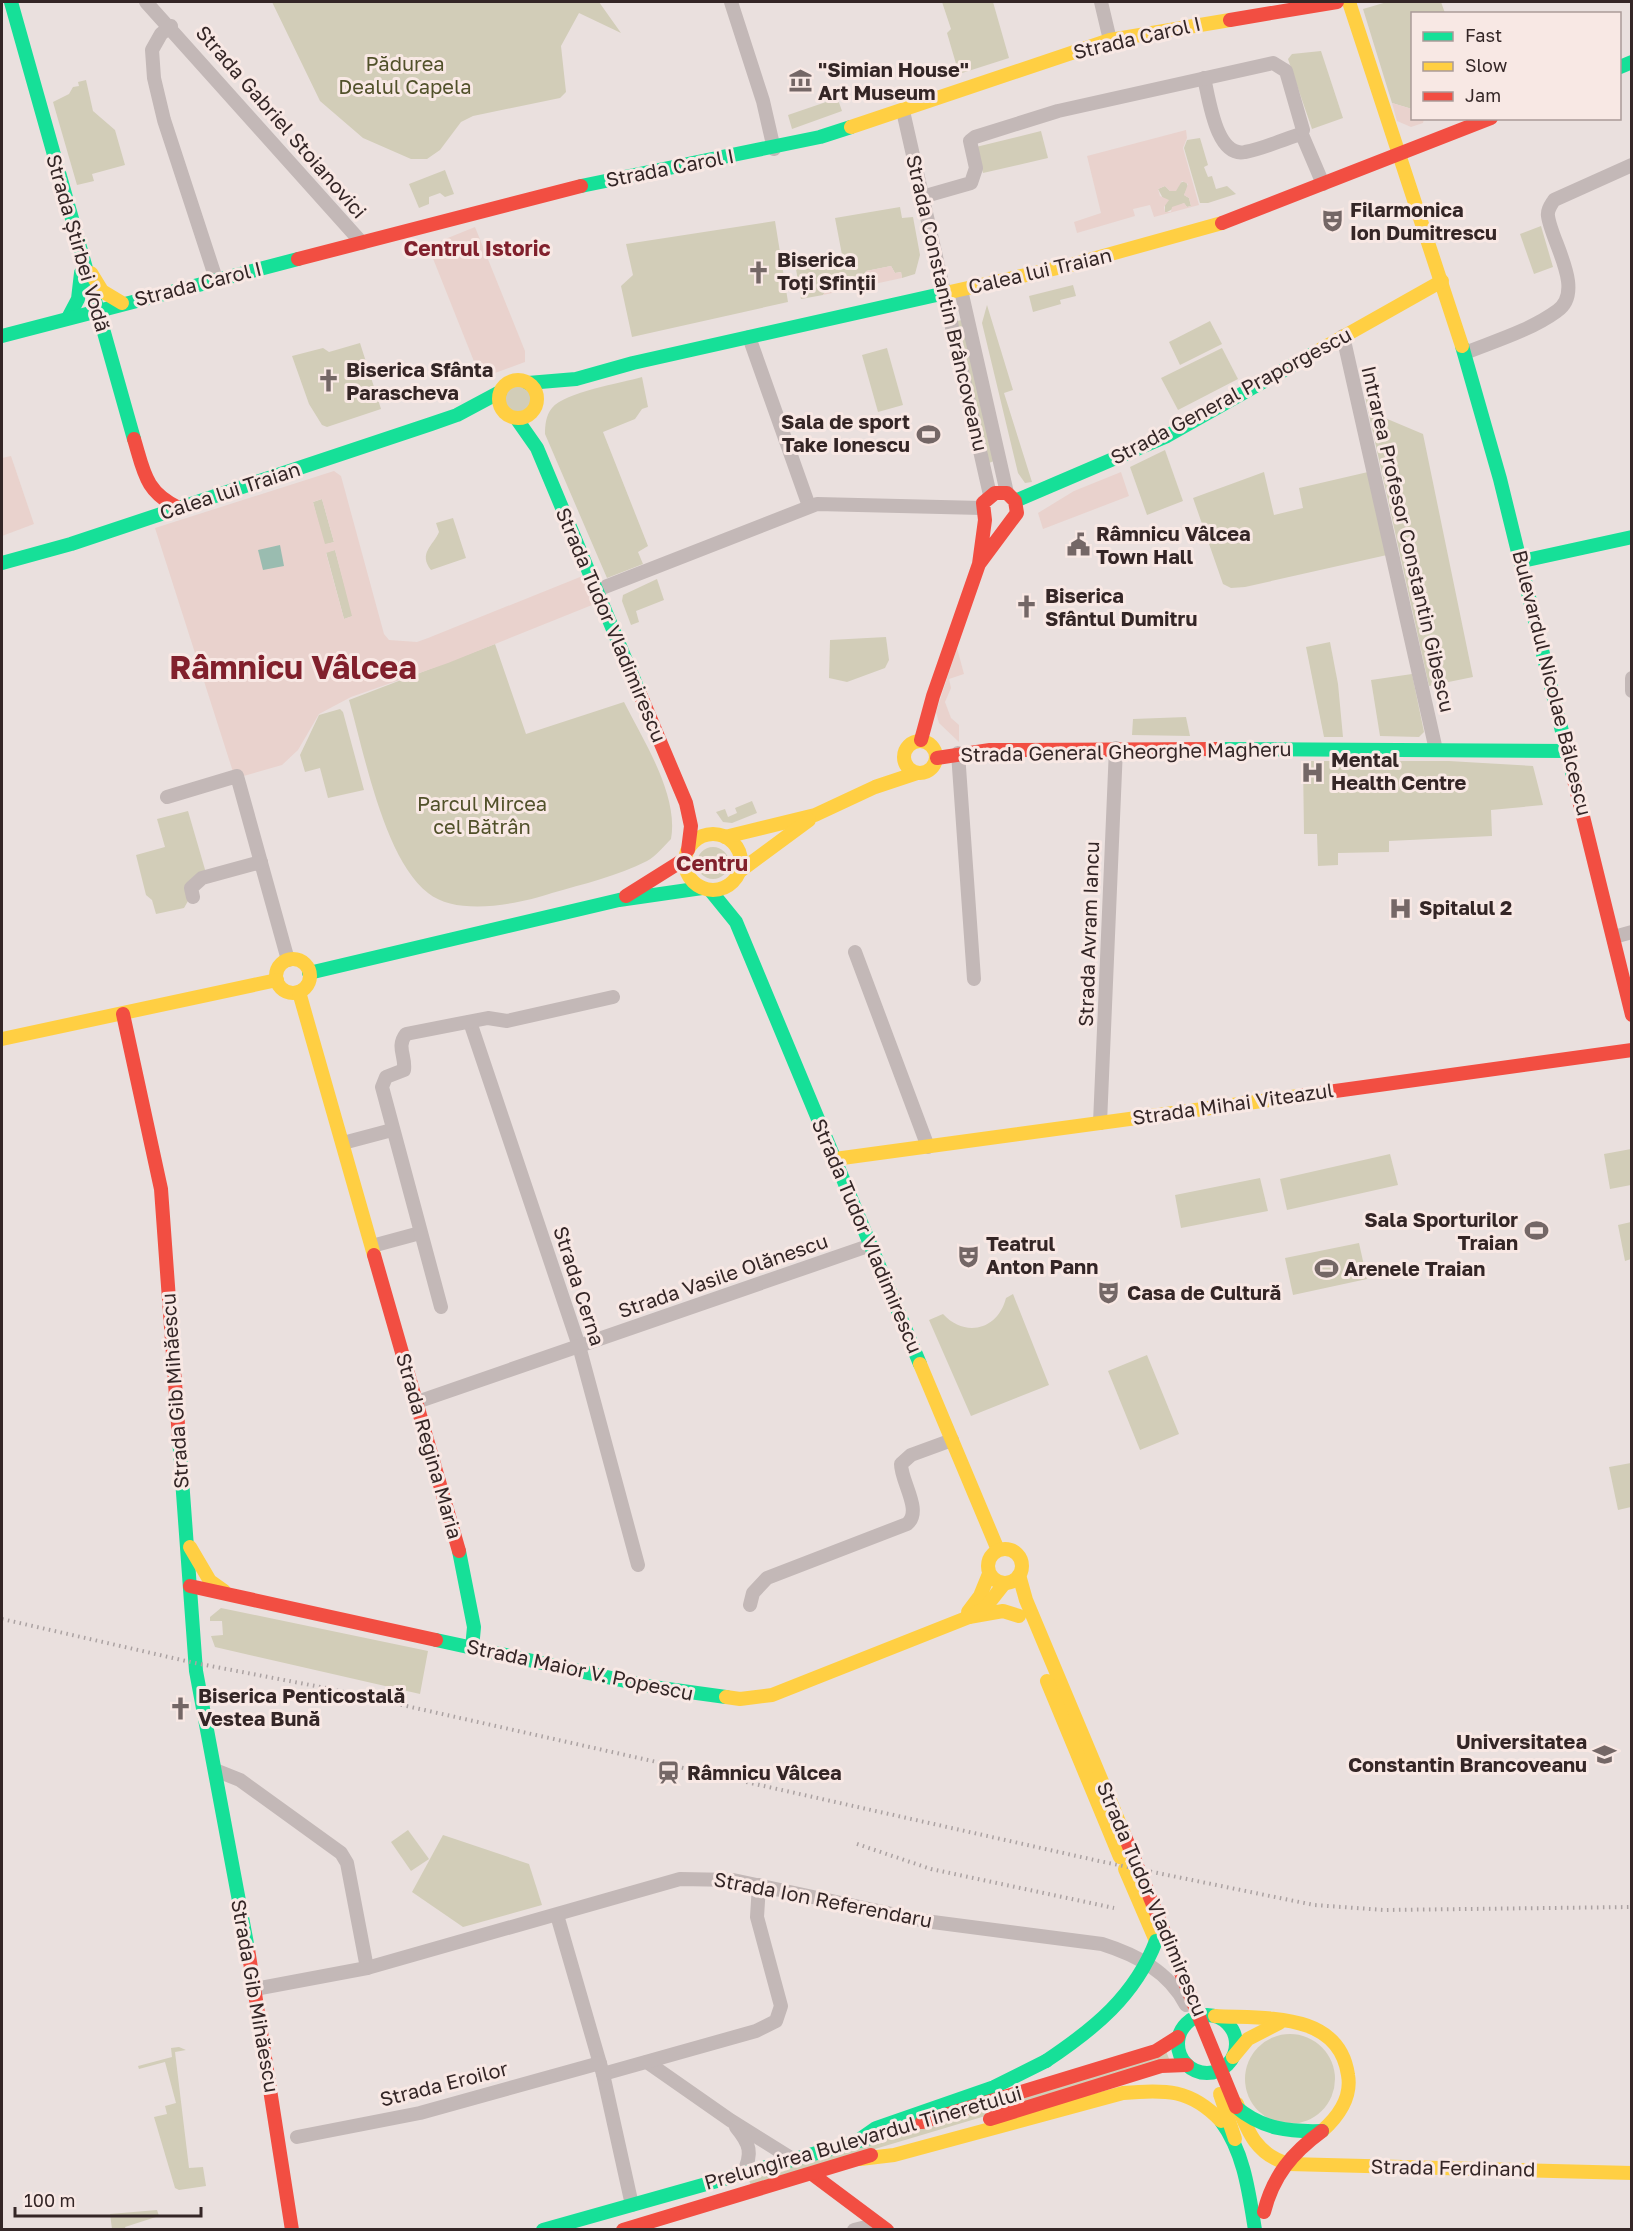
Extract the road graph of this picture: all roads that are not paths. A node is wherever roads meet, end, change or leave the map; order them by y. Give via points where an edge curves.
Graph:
1 (10, 2) edge
2 (146, 2) edge
3 (731, 2) edge
4 (1101, 2) edge
5 (1337, 2) edge
6 (1349, 2) edge
7 (171, 26) junction
8 (1110, 40) junction
9 (1204, 78) junction
10 (903, 111) junction
11 (1486, 120) edge
12 (1303, 130) dead end
13 (774, 149) junction
14 (1401, 155) junction
15 (1632, 165) edge
16 (1323, 184) junction
17 (922, 197) junction
18 (362, 243) junction
19 (82, 257) junction
20 (216, 279) junction
21 (1442, 281) junction
22 (961, 290) junction
23 (944, 294) junction
24 (122, 303) junction
25 (97, 310) junction
26 (68, 318) junction
27 (2, 336) edge
28 (1343, 336) junction
29 (749, 337) junction
30 (1465, 353) junction
31 (576, 380) junction
32 (528, 383) junction
33 (500, 392) junction
34 (534, 408) junction
35 (457, 415) junction
36 (511, 416) junction
37 (537, 448) junction
38 (147, 484) junction
39 (990, 495) junction
40 (1011, 497) junction
41 (809, 506) junction
42 (179, 508) junction
43 (983, 514) junction
44 (133, 523) junction
45 (1011, 523) junction
46 (1632, 537) edge
47 (1522, 561) junction
48 (2, 563) edge
49 (979, 564) junction
50 (597, 590) junction
51 (1632, 678) edge
52 (1632, 691) edge
53 (921, 740) junction
54 (1116, 748) junction
55 (1436, 750) junction
56 (1568, 751) junction
57 (958, 753) junction
58 (937, 758) junction
59 (904, 761) junction
60 (916, 773) junction
61 (875, 787) junction
62 (167, 797) dead end
63 (686, 802) junction
64 (815, 815) junction
65 (719, 835) junction
66 (687, 854) junction
67 (261, 862) junction
68 (737, 877) junction
69 (706, 889) junction
70 (193, 897) dead end
71 (619, 900) junction
72 (736, 922) junction
73 (1632, 932) edge
74 (1614, 937) junction
75 (855, 952) dead end
76 (288, 960) junction
77 (309, 973) junction
78 (974, 979) dead end
79 (277, 980) junction
80 (299, 992) junction
81 (613, 998) dead end
82 (123, 1014) junction
83 (1632, 1015) edge
84 (470, 1022) junction
85 (2, 1039) edge
86 (1632, 1050) edge
87 (1100, 1123) junction
88 (392, 1130) junction
89 (343, 1143) junction
90 (928, 1147) junction
91 (835, 1159) junction
92 (420, 1233) junction
93 (871, 1245) junction
94 (372, 1246) junction
95 (441, 1307) dead end
96 (579, 1346) junction
97 (417, 1402) junction
98 (952, 1440) junction
99 (186, 1538) junction
100 (998, 1550) junction
101 (638, 1565) dead end
102 (989, 1574) junction
103 (1019, 1575) junction
104 (1005, 1584) junction
105 (190, 1586) junction
106 (225, 1592) junction
107 (750, 1605) dead end
108 (1018, 1616) junction
109 (965, 1619) junction
110 (192, 1621) junction
111 (472, 1648) junction
112 (1052, 1678) junction
113 (216, 1770) junction
114 (759, 1885) junction
115 (557, 1915) junction
116 (1156, 1941) junction
117 (367, 1968) junction
118 (255, 1989) junction
119 (1215, 2016) junction
120 (1191, 2019) junction
121 (1282, 2022) junction
122 (1178, 2037) junction
123 (1230, 2060) junction
124 (647, 2062) junction
125 (602, 2068) junction
126 (1194, 2068) junction
127 (1236, 2104) junction
128 (730, 2120) junction
129 (1322, 2131) junction
130 (297, 2137) dead end
131 (1235, 2139) junction
132 (856, 2142) junction
133 (860, 2159) junction
134 (794, 2160) junction
135 (846, 2163) junction
136 (1632, 2173) edge
137 (743, 2174) junction
138 (812, 2174) junction
139 (832, 2189) junction
140 (632, 2205) junction
141 (1264, 2212) junction
142 (293, 2227) edge
143 (882, 2227) edge
144 (543, 2229) edge
145 (623, 2229) edge
146 (854, 2229) edge
147 (1255, 2229) edge
148 (1266, 2229) edge

1 - 19 main road, Strada Știrbei Vodă
2 - 7 street, Strada Gabriel Stoianovici
3 - 13 street
4 - 8 street
5 - 8 main road, Strada Carol I
6 - 14 main road, Bulevardul Nicolae Bălcescu
7 - 18 street, Strada Gabriel Stoianovici
7 - 20 street via 152,50 154,78
8 - 10 main road, Strada Carol I
9 - 12 street via 1273,63 1286,71
9 - 16 street via 1217,133 1233,150 1243,153 1298,135 1303,137
9 - 17 street via 1058,111 975,137 970,141 976,168 971,183
10 - 13 main road, Strada Carol I
10 - 17 street, Strada Constantin Brâncoveanu
11 - 14 main road, Calea lui Traian
13 - 18 main road, Strada Carol I via 634,174
14 - 16 main road, Calea lui Traian
14 - 21 main road, Bulevardul Nicolae Bălcescu
15 - 30 street via 1554,200 1547,215 1562,255 1568,292 1559,311
16 - 22 main road, Calea lui Traian via 1177,237
17 - 23 street, Strada Constantin Brâncoveanu
18 - 20 main road, Strada Carol I
19 - 24 main road via 102,291
19 - 25 main road, Strada Știrbei Vodă
19 - 26 main road via 78,299
20 - 24 main road, Strada Carol I
21 - 28 main road, Strada General Praporgescu
21 - 30 main road, Bulevardul Nicolae Bălcescu
22 - 23 main road, Calea lui Traian
22 - 40 street, Strada Constantin Brâncoveanu
23 - 29 main road, Calea lui Traian
23 - 39 street, Strada Constantin Brâncoveanu
24 - 25 main road, Strada Carol I
25 - 26 main road, Strada Carol I
25 - 38 main road, Strada Știrbei Vodă
26 - 27 main road, Strada Carol I
28 - 40 main road, Strada General Praporgescu via 1146,446
28 - 55 street, Intrarea Profesor Constantin Gibescu
29 - 31 main road, Calea lui Traian
29 - 41 street
30 - 47 main road, Bulevardul Nicolae Bălcescu
31 - 32 main road, Calea lui Traian
31 - 34 main road, Calea lui Traian
32 - 33 main road via 512,381
32 - 34 main road via 536,393
33 - 35 main road, Calea lui Traian
33 - 36 main road via 500,404
34 - 36 main road via 525,416
34 - 37 main road, Strada Tudor Vladimirescu
35 - 36 main road, Calea lui Traian
35 - 42 main road, Calea lui Traian
36 - 37 main road, Strada Tudor Vladimirescu
37 - 50 main road, Strada Tudor Vladimirescu
38 - 42 main road
38 - 44 main road via 144,502
39 - 40 main road
39 - 43 main road
40 - 45 main road via 1017,513
41 - 43 street via 836,502
41 - 50 street
42 - 44 main road, Calea lui Traian
43 - 45 main road via 1000,528
43 - 49 main road
44 - 48 main road, Calea lui Traian
45 - 49 main road
46 - 47 main road
47 - 56 main road, Bulevardul Nicolae Bălcescu
49 - 53 main road
50 - 63 main road, Strada Tudor Vladimirescu
51 - 52 street
53 - 58 main road via 933,745
53 - 59 main road via 906,748
54 - 55 main road, Strada General Gheorghe Magheru
54 - 57 main road, Strada General Gheorghe Magheru
54 - 87 street, Strada Avram Iancu
55 - 56 main road, Strada General Gheorghe Magheru
56 - 74 main road, Bulevardul Nicolae Bălcescu
57 - 58 main road, Strada General Gheorghe Magheru
57 - 78 street
58 - 60 main road via 928,771
59 - 60 main road
59 - 61 main road
60 - 61 main road
61 - 64 main road
62 - 67 street via 237,776
63 - 65 main road, Strada Tudor Vladimirescu
63 - 66 main road, Strada Tudor Vladimirescu via 691,826
64 - 65 main road
64 - 68 main road
65 - 66 main road via 698,838
65 - 68 main road via 738,848 742,863
66 - 69 main road via 689,876
66 - 71 main road
67 - 70 street via 202,878 191,888
67 - 76 street
68 - 69 main road via 719,890
68 - 72 main road, Strada Tudor Vladimirescu
69 - 71 main road
69 - 72 main road, Strada Tudor Vladimirescu via 723,903
71 - 77 main road
72 - 91 main road, Strada Tudor Vladimirescu
73 - 74 street
74 - 83 main road, Bulevardul Nicolae Bălcescu
75 - 90 street
76 - 77 main road via 303,964
76 - 79 main road via 278,969
77 - 80 main road via 308,982
79 - 80 main road via 284,991
79 - 82 main road
80 - 89 main road, Strada Regina Maria
81 - 84 street via 507,1021 488,1018
82 - 85 main road
82 - 99 main road, Strada Gib Mihăescu via 161,1189
84 - 88 street via 406,1034 402,1039 404,1070 382,1080
84 - 96 street, Strada Cerna
86 - 87 main road, Strada Mihai Viteazul
87 - 90 main road, Strada Mihai Viteazul
88 - 89 street
88 - 92 street
89 - 94 main road, Strada Regina Maria
90 - 91 main road, Strada Mihai Viteazul
91 - 93 main road, Strada Tudor Vladimirescu
92 - 94 street
92 - 95 street
93 - 96 street, Strada Vasile Olănescu
93 - 98 main road, Strada Tudor Vladimirescu
94 - 97 main road, Strada Regina Maria
96 - 97 street, Strada Vasile Olănescu
96 - 101 street, Strada Cerna
97 - 111 main road, Strada Regina Maria via 458,1547 474,1627
98 - 100 main road, Strada Tudor Vladimirescu
98 - 107 street via 911,1455 900,1464 915,1512 907,1524 767,1578 753,1593
99 - 105 main road, Strada Gib Mihăescu
99 - 106 main road via 203,1571
100 - 102 main road via 990,1557
100 - 103 main road, Strada Tudor Vladimirescu via 1011,1550 1018,1555 1022,1563
102 - 104 main road
102 - 109 main road, Strada Maior V. Popescu
103 - 104 main road
103 - 112 main road, Strada Tudor Vladimirescu
104 - 108 main road, Strada Tudor Vladimirescu
104 - 109 main road, Strada Maior V. Popescu via 985,1608
105 - 106 main road, Strada Maior V. Popescu
105 - 110 main road, Strada Gib Mihăescu
106 - 110 main road via 203,1604
106 - 111 main road, Strada Maior V. Popescu
108 - 109 main road via 1003,1611
108 - 112 main road, Strada Tudor Vladimirescu
109 - 111 main road, Strada Maior V. Popescu via 772,1695 755,1698 662,1689
110 - 113 main road, Strada Gib Mihăescu via 196,1671
112 - 116 main road, Strada Tudor Vladimirescu, bridge
112 - 127 main road, Strada Tudor Vladimirescu, bridge via 1171,1944
113 - 117 street via 240,1780 341,1853 347,1863
113 - 118 main road, Strada Gib Mihăescu
114 - 115 street, Strada Ion Referendaru via 733,1880 680,1879
114 - 120 street, Strada Ion Referendaru via 925,1921 1102,1944 1127,1952 1166,1977 1182,1997
114 - 124 street, Strada Eroilor via 757,1917 781,2006 776,2021 756,2031
115 - 117 street, Strada Ion Referendaru
115 - 125 street
116 - 131 main road, Strada Tudor Vladimirescu, bridge
116 - 132 main road, bridge via 1150,1961 1117,2006 1046,2061 994,2087 876,2128
117 - 118 street, Strada Ion Referendaru
118 - 142 main road, Strada Gib Mihăescu
119 - 120 main road
119 - 121 main road
119 - 123 main road via 1233,2032 1235,2049
120 - 122 main road, Prelungirea Bulevardul Tineretului
121 - 123 main road via 1248,2039
121 - 129 main road via 1310,2025 1325,2032 1337,2044 1349,2074 1347,2095 1337,2116
122 - 126 main road via 1179,2052
122 - 132 main road, Prelungirea Bulevardul Tineretului via 1156,2051
123 - 126 main road, Prelungirea Bulevardul Tineretului via 1218,2070
123 - 127 main road via 1228,2078
124 - 125 street, Strada Eroilor
124 - 128 street
125 - 130 street, Strada Eroilor via 420,2113
125 - 140 street
126 - 127 main road via 1218,2084
126 - 133 main road, Prelungirea Bulevardul Tineretului via 1161,2067
127 - 129 main road, bridge via 1254,2121 1277,2131
127 - 136 main road, Strada Ferdinand via 1259,2150 1275,2161 1304,2165
127 - 141 main road, Strada Tudor Vladimirescu, bridge
128 - 134 street
128 - 137 street via 749,2148
129 - 141 main road, bridge via 1292,2154 1276,2174
131 - 133 main road via 1201,2101 1165,2089 1123,2092 894,2155
131 - 147 main road, Strada Tudor Vladimirescu
132 - 134 main road, Prelungirea Bulevardul Tineretului
133 - 135 main road, Prelungirea Bulevardul Tineretului
134 - 137 main road, Prelungirea Bulevardul Tineretului
135 - 138 main road, Prelungirea Bulevardul Tineretului
135 - 139 main road via 834,2175
137 - 140 main road, Prelungirea Bulevardul Tineretului
138 - 139 main road
138 - 145 main road, Prelungirea Bulevardul Tineretului
139 - 143 main road
140 - 144 main road, Prelungirea Bulevardul Tineretului
141 - 148 main road, Strada Tudor Vladimirescu
143 - 146 street

